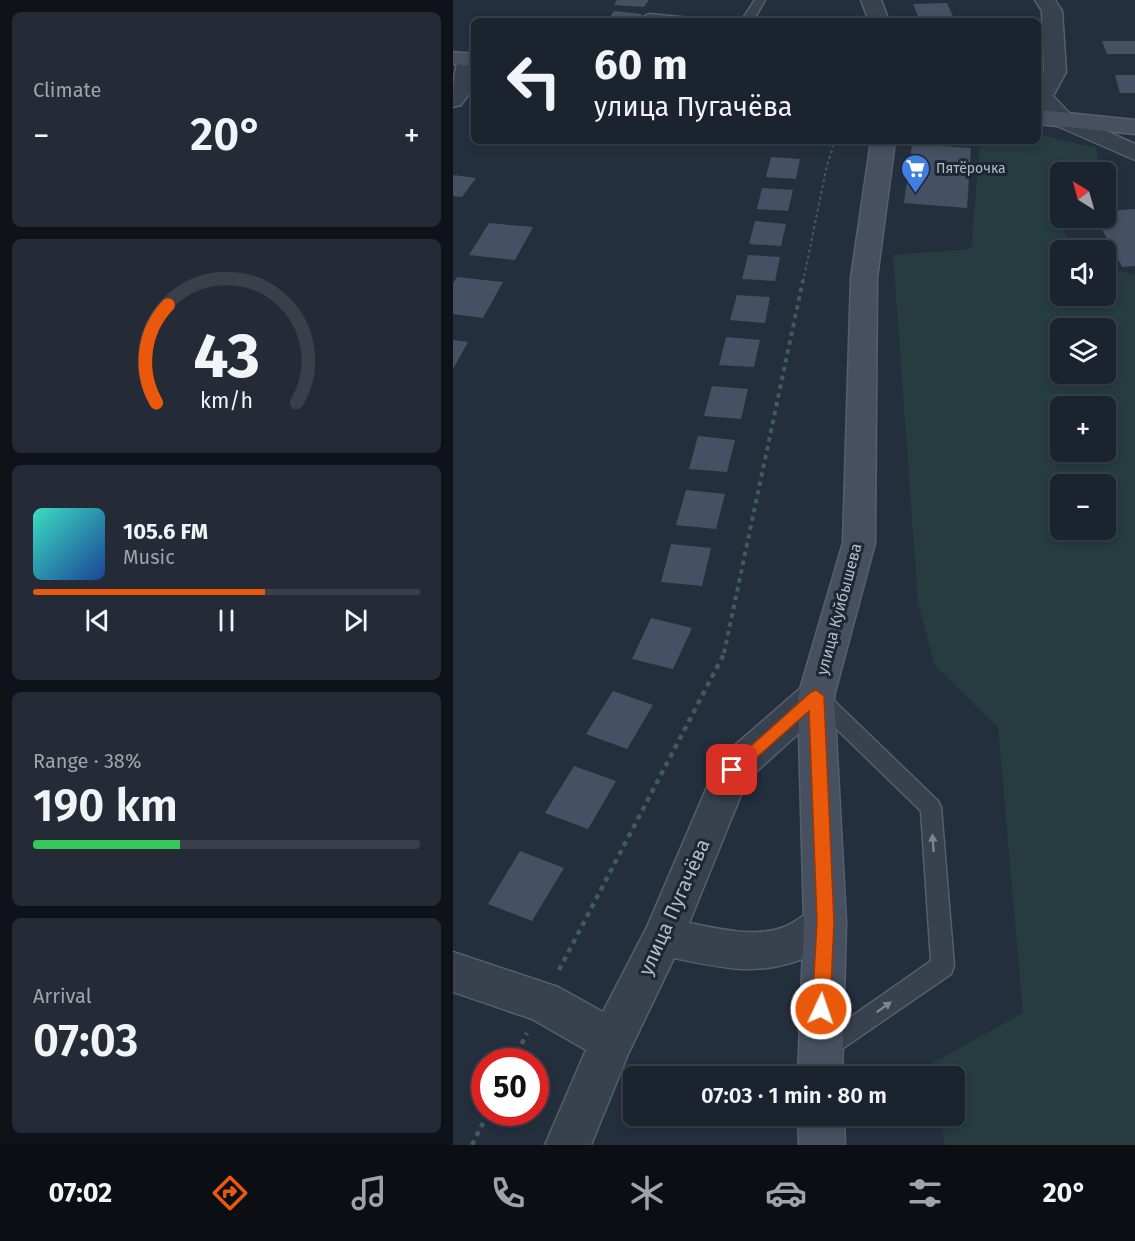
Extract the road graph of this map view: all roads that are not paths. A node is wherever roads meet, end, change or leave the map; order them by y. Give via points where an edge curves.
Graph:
1 (760, 0) edge
2 (871, 0) edge
3 (1045, 0) edge
4 (649, 17) dead end
5 (659, 18) edge
6 (749, 18) edge
7 (878, 18) edge
8 (465, 59) edge
9 (453, 100) edge
10 (1041, 117) edge
11 (1063, 120) junction
12 (1135, 128) edge
13 (883, 144) edge
14 (1135, 153) edge
15 (816, 696) junction
16 (825, 922) junction
17 (663, 937) junction
18 (453, 972) edge
19 (612, 1041) junction
20 (819, 1065) edge
21 (821, 1126) edge
22 (568, 1145) edge
23 (822, 1145) edge

1 - 6 lane
2 - 7 street
3 - 11 street via 1052,11 1055,72 1041,97
4 - 5 lane
8 - 9 street via 462,88
10 - 11 main road
11 - 12 main road
11 - 14 street
13 - 15 main road, улица Куйбышева via 864,278 859,543
15 - 16 main road, улица Куйбышева
15 - 17 street, улица Пугачёва via 732,770
20 -> 15 lane via 943,966 931,807
16 - 17 street via 798,941 771,950 727,948
16 - 20 main road, улица Куйбышева
17 - 19 street, улица Пугачёва
18 - 19 street via 543,1002
19 - 22 street, улица Пугачёва
21 - 23 main road

